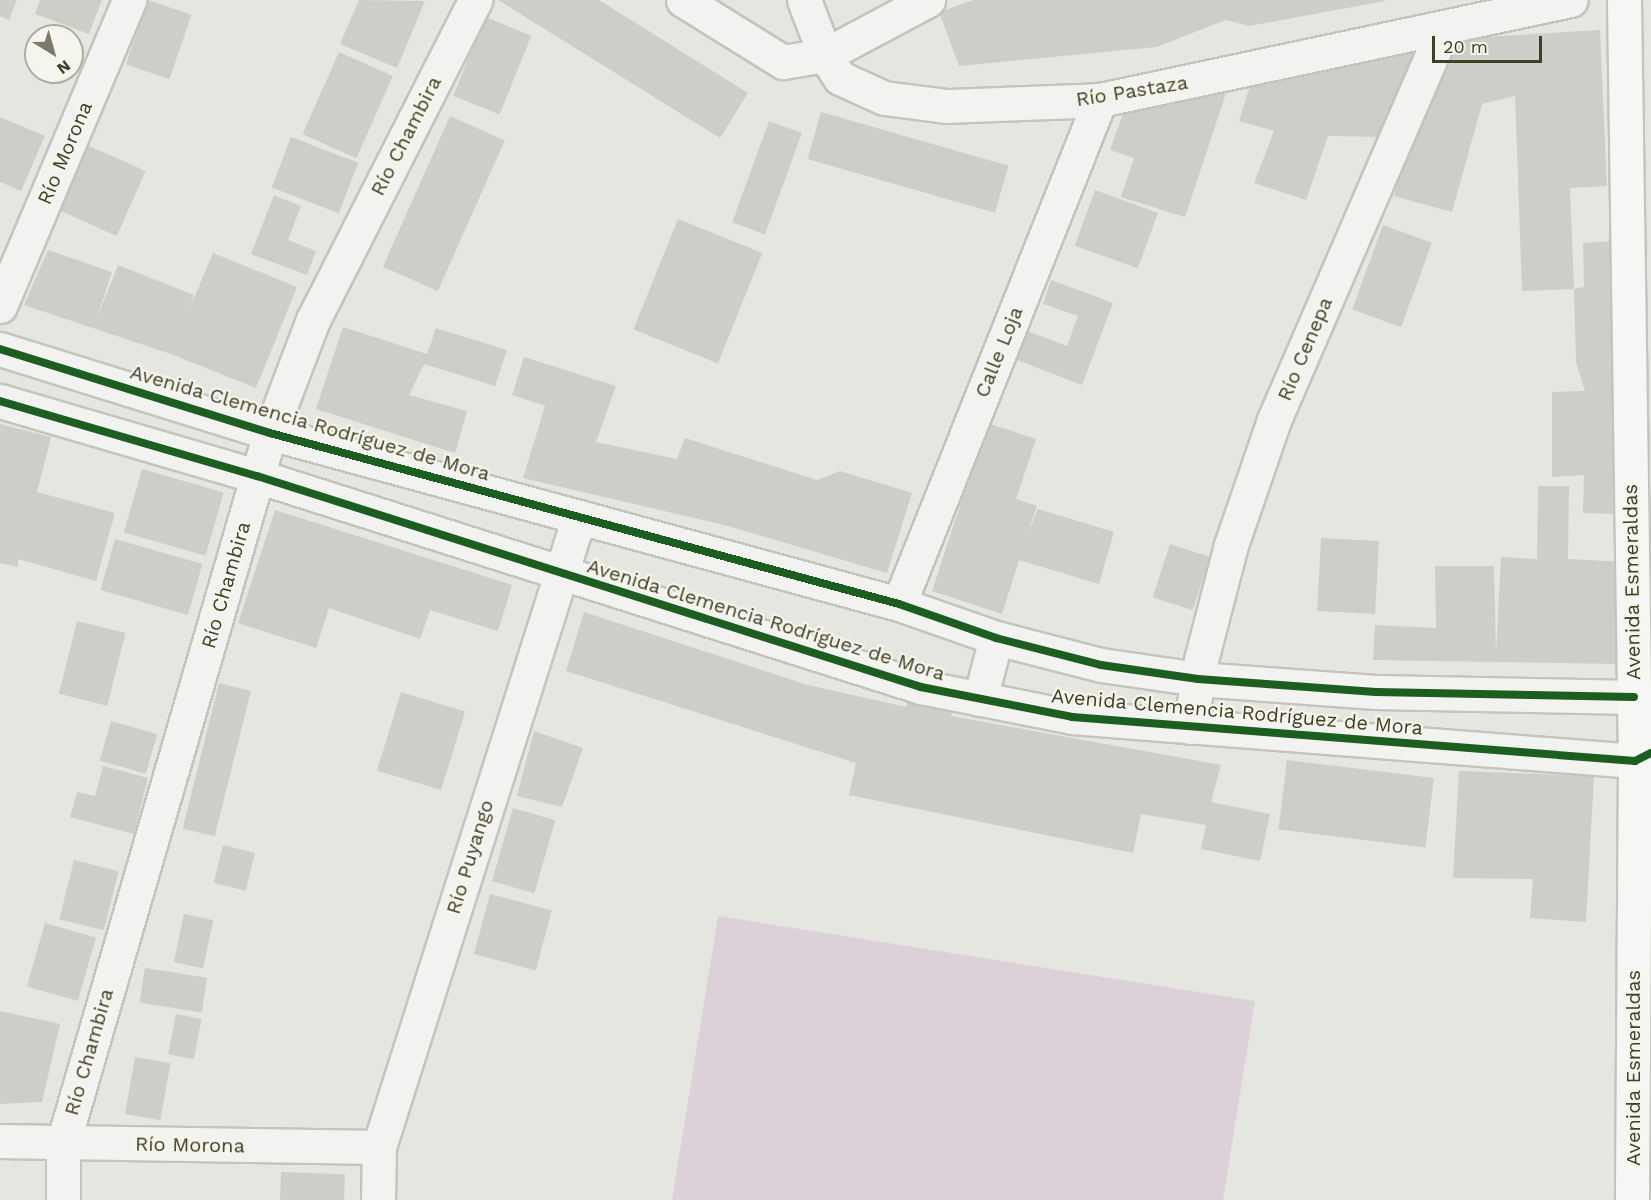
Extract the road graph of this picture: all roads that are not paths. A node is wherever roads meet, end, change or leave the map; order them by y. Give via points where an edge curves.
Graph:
1 (129, 0) edge
2 (475, 0) edge
3 (683, 0) edge
4 (804, 0) edge
5 (928, 0) edge
6 (1571, 0) edge
7 (1624, 0) edge
8 (1443, 29) junction
9 (825, 56) junction
10 (1100, 100) junction
11 (0, 306) edge
12 (0, 349) edge
13 (0, 401) edge
14 (270, 433) junction
15 (257, 477) junction
16 (579, 517) junction
17 (559, 574) junction
18 (899, 604) junction
19 (996, 638) junction
20 (1198, 679) junction
21 (980, 699) junction
22 (1642, 701) edge
23 (1190, 727) junction
24 (1643, 757) edge
25 (0, 1141) edge
26 (63, 1143) junction
27 (379, 1147) junction
28 (63, 1200) edge
29 (378, 1200) edge
30 (1632, 1200) edge

1 - 11 street, Río Morona
2 - 14 street, Río Chambira via 312,320
3 - 9 street via 783,62
4 - 9 street, Río Pastaza
5 - 9 street
6 - 8 street, Río Pastaza
7 - 22 main road, Avenida Esmeraldas
8 - 10 street, Río Pastaza
8 - 20 street, Río Cenepa via 1274,420 1231,544
9 - 10 street, Río Pastaza via 840,78 884,98 947,105
10 - 18 street, Calle Loja
12 - 14 street, Avenida Clemencia Rodríguez de Mora
13 - 15 street, Avenida Clemencia Rodríguez de Mora
14 - 15 street, Río Chambira
14 - 16 street, Avenida Clemencia Rodríguez de Mora
15 - 17 street, Avenida Clemencia Rodríguez de Mora
15 - 26 street, Río Chambira
16 - 17 street, Río Puyango
16 - 18 street, Avenida Clemencia Rodríguez de Mora
17 - 21 street, Avenida Clemencia Rodríguez de Mora via 921,687
17 - 27 street, Río Puyango
18 - 19 street, Avenida Clemencia Rodríguez de Mora
19 - 20 street, Avenida Clemencia Rodríguez de Mora via 1101,665
19 - 21 street
20 - 22 street, Avenida Clemencia Rodríguez de Mora via 1376,692
20 - 23 street, Río Cenepa
21 - 23 street, Avenida Clemencia Rodríguez de Mora via 1072,717
22 - 24 main road, Avenida Esmeraldas
23 - 24 street, Avenida Clemencia Rodríguez de Mora
24 - 30 main road, Avenida Esmeraldas
25 - 26 street, Río Morona
26 - 27 street, Río Morona
26 - 28 street, Río Chambira
27 - 29 street, Río Puyango

